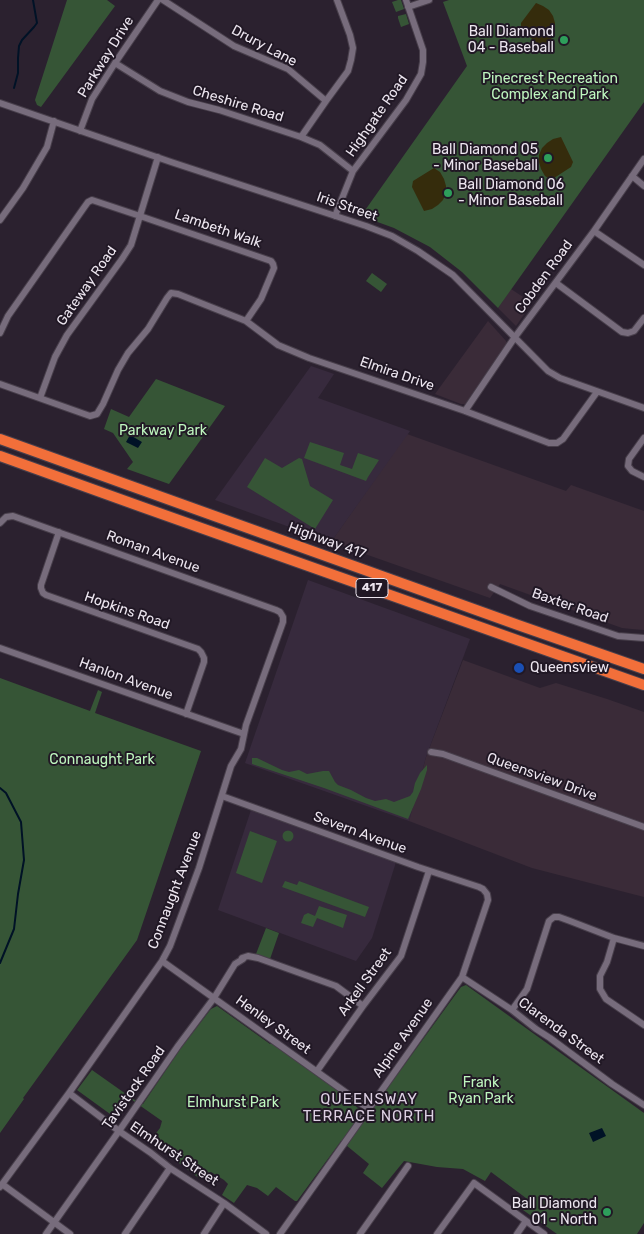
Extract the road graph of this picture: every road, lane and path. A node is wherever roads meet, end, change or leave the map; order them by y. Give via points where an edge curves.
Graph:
1 (158, 0) edge
2 (163, 0) edge
3 (337, 0) edge
4 (406, 0) edge
5 (428, 0) edge
6 (408, 7) junction
7 (115, 63) junction
8 (326, 101) junction
9 (0, 102) edge
10 (54, 122) junction
11 (80, 130) junction
12 (301, 137) junction
13 (158, 157) junction
14 (644, 159) edge
15 (352, 171) junction
16 (632, 176) junction
17 (644, 186) edge
18 (140, 216) junction
19 (335, 216) junction
20 (0, 220) edge
21 (594, 231) junction
22 (644, 265) edge
23 (556, 283) junction
24 (644, 318) edge
25 (246, 321) junction
26 (0, 333) edge
27 (515, 337) junction
28 (0, 384) edge
29 (597, 392) junction
30 (40, 398) junction
31 (644, 408) edge
32 (465, 410) junction
33 (644, 438) edge
34 (0, 439) edge
35 (0, 456) edge
36 (644, 477) edge
37 (0, 523) edge
38 (59, 532) junction
39 (490, 587) dead end
40 (283, 622) joint
41 (644, 638) edge
42 (0, 648) edge
43 (644, 669) edge
44 (644, 685) edge
45 (186, 714) junction
46 (244, 734) junction
47 (431, 752) dead end
48 (222, 796) junction
49 (644, 827) edge
50 (429, 871) junction
51 (487, 894) joint
52 (614, 938) junction
53 (644, 946) edge
54 (162, 960) junction
55 (462, 977) junction
56 (214, 998) junction
57 (363, 1006) junction
58 (512, 1010) junction
59 (644, 1026) edge
60 (317, 1071) junction
61 (68, 1094) junction
62 (644, 1105) edge
63 (369, 1109) junction
64 (119, 1131) junction
65 (408, 1166) dead end
66 (170, 1168) junction
67 (1, 1185) edge
68 (224, 1203) junction
69 (526, 1221) junction
70 (54, 1222) junction
71 (46, 1234) edge
72 (70, 1234) edge
73 (125, 1234) edge
74 (204, 1234) edge
75 (266, 1234) edge
76 (280, 1234) edge
77 (360, 1234) edge
78 (437, 1234) edge
79 (517, 1234) edge
80 (544, 1234) edge

1 - 7 street, Parkway Drive
2 - 8 street, Drury Lane via 234,46 288,69
3 - 8 street via 350,35 352,60 348,71
4 - 6 street, Highgate Road
5 - 6 street
6 - 15 street, Highgate Road via 422,50 421,74 406,100
7 - 11 street, Parkway Drive via 92,99
7 - 12 street, Cheshire Road via 160,91
8 - 12 street
9 - 10 street, Iris Street
10 - 11 street, Iris Street
10 - 20 street via 47,147
11 - 13 street, Iris Street
12 - 15 street, Cheshire Road via 320,145
13 - 18 street, Gateway Road
13 - 19 street, Iris Street
14 - 16 street, Cobden Road
15 - 19 street, Highgate Road
16 - 17 street
16 - 21 street, Cobden Road
18 - 25 street, Lambeth Walk via 271,261 274,268 261,299
18 - 26 street, Lambeth Walk via 92,200 88,202 8,316
18 - 30 street, Gateway Road via 131,245 55,357
19 - 27 street, Iris Street via 392,236 418,251 453,275
21 - 22 street
21 - 23 street, Cobden Road
23 - 24 street via 622,332 634,331
23 - 27 street, Cobden Road
25 - 30 street, Elmira Drive via 171,293 128,353 97,414 90,416
25 - 32 street, Elmira Drive via 278,345 309,358
27 - 29 street, Iris Street via 548,371
27 - 32 street, Cobden Road
28 - 30 street
29 - 31 street, Iris Street
29 - 32 street, Elmira Drive via 558,443 538,440
33 - 36 street via 628,466
34 - 43 highway, Highway 417 / 417
35 - 44 highway, 417
37 - 38 street, Roman Avenue via 12,516
38 - 40 street, Roman Avenue via 276,610 283,617
38 - 45 street, Hopkins Road via 40,588 43,593 198,649 204,662
39 - 41 street, Baxter Road via 530,606 618,636
40 - 46 street, Connaught Avenue
42 - 45 street, Hanlon Avenue
45 - 46 street, Hanlon Avenue
46 - 48 street, Connaught Avenue
47 - 49 street, Queensview Drive
48 - 50 street, Severn Avenue
48 - 54 street, Connaught Avenue via 199,868
50 - 51 street, Severn Avenue via 479,886
50 - 57 street, Arkell Street via 401,956
51 - 55 street, Alpine Avenue via 488,900
52 - 53 street
52 - 58 street via 554,917 549,921 527,988
52 - 59 street via 600,976 600,989 606,999
54 - 56 street, Henley Street
54 - 61 street, Connaught Avenue
55 - 58 street, Clarenda Street
55 - 63 street, Alpine Avenue
56 - 57 street, Tavistock Road via 236,964 248,956 336,986
56 - 60 street, Henley Street
56 - 64 street, Tavistock Road
57 - 60 street, Arkell Street
58 - 62 street, Clarenda Street
60 - 63 street, Henley Street
61 - 64 street, Elmhurst Street
61 - 67 street, Connaught Avenue
63 - 76 street, Alpine Avenue
64 - 66 street, Elmhurst Street
64 - 70 street, Tavistock Road
65 - 77 street
66 - 68 street, Elmhurst Street
66 - 73 street
67 - 70 street
68 - 74 street
68 - 75 street, Elmhurst Street
69 - 78 street via 474,1183
69 - 79 street
69 - 80 street
70 - 71 street, Tavistock Road
70 - 72 street

